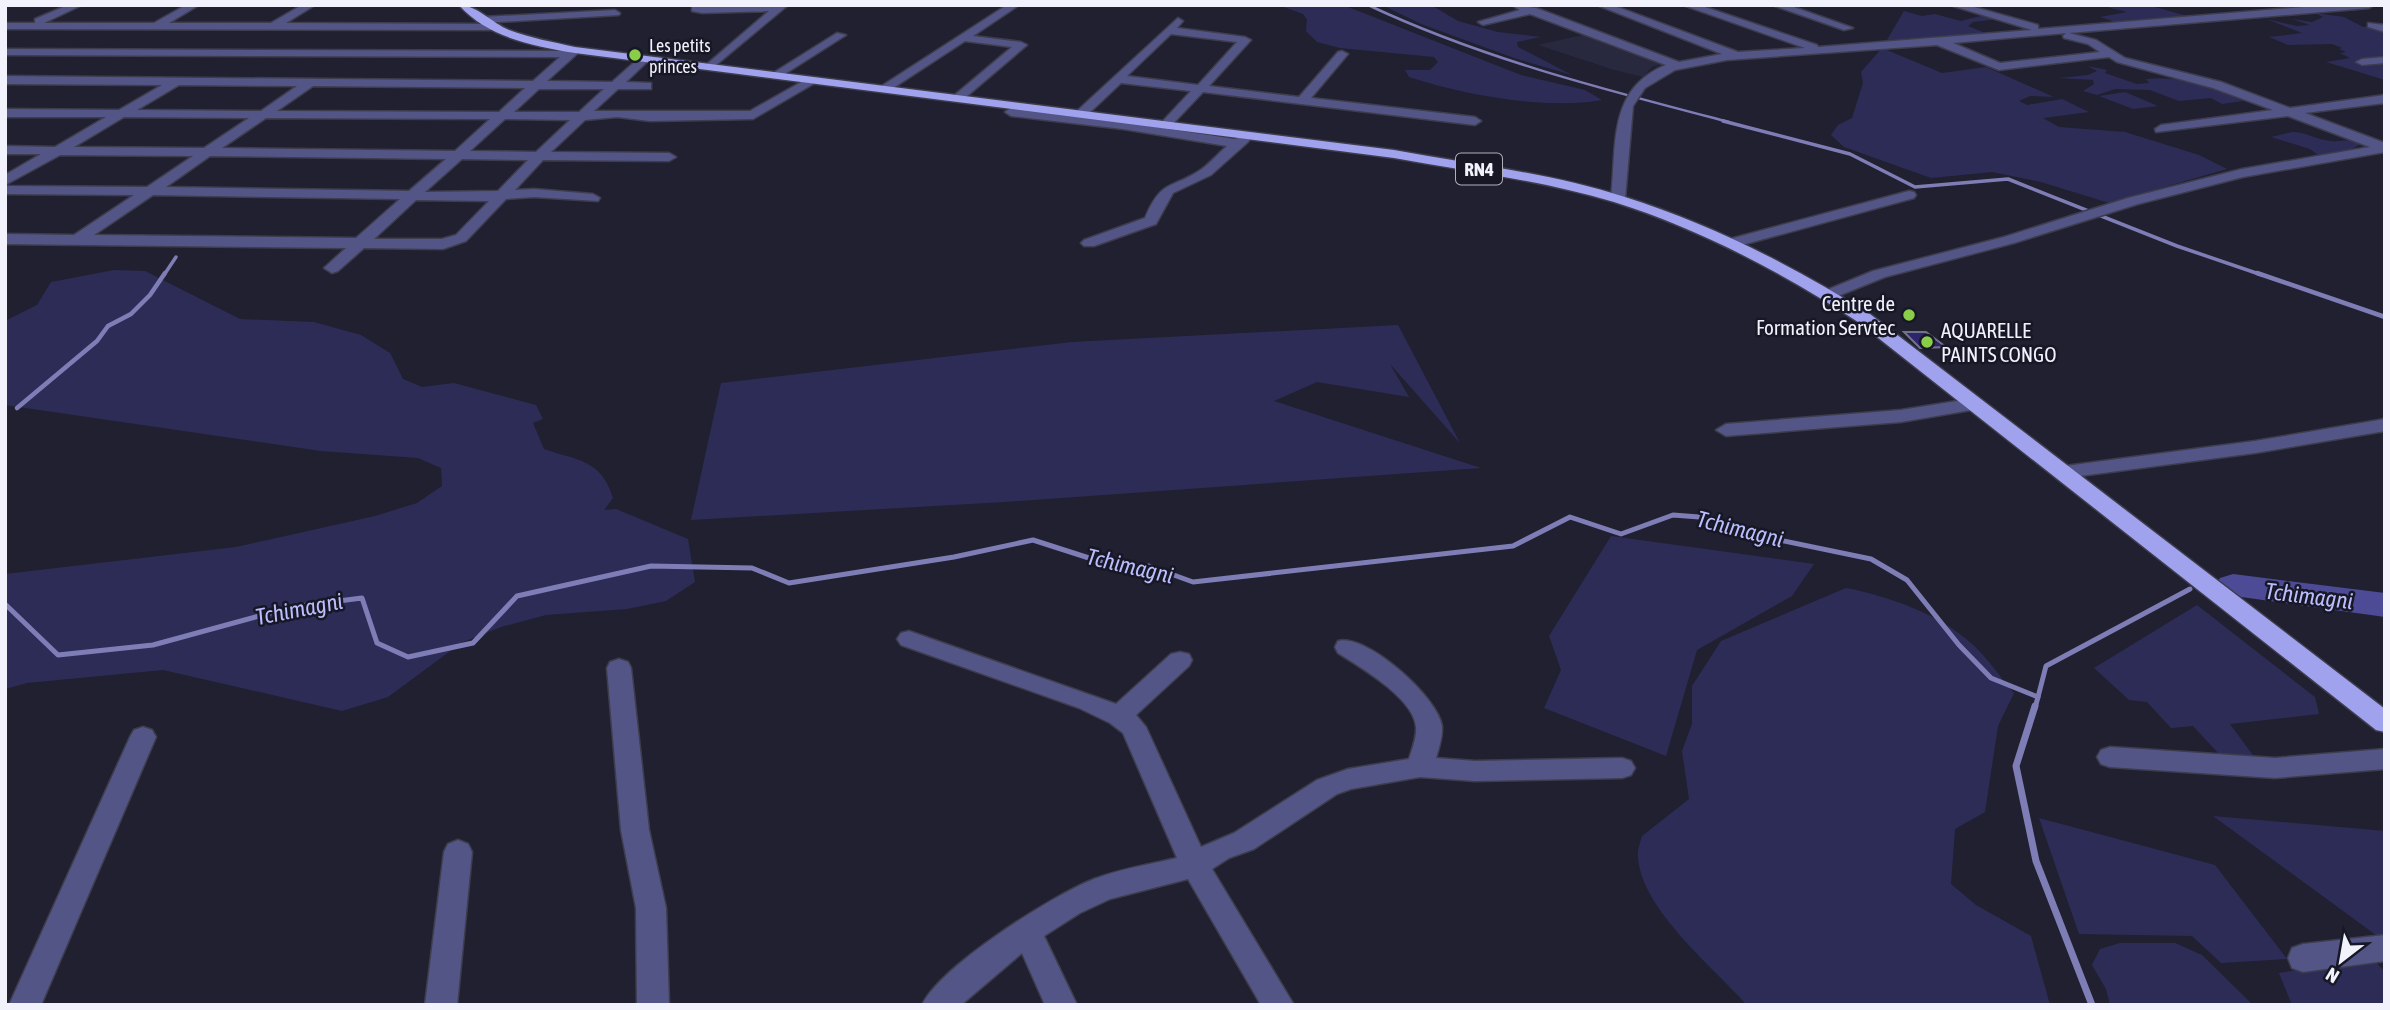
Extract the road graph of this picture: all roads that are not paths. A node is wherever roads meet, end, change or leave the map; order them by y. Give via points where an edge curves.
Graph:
1 (77, 5) edge
2 (194, 5) edge
3 (310, 5) edge
4 (464, 5) edge
5 (697, 5) edge
6 (1014, 5) edge
7 (1517, 5) edge
8 (1552, 5) edge
9 (1602, 5) edge
10 (1688, 5) edge
11 (1777, 5) edge
12 (1955, 5) edge
13 (2232, 5) edge
14 (2369, 5) edge
15 (733, 7) edge
16 (781, 7) edge
17 (2328, 7) edge
18 (1531, 10) junction
19 (615, 13) dead end
20 (2266, 14) junction
21 (1181, 19) dead end
22 (1483, 22) dead end
23 (488, 23) junction
24 (2372, 25) dead end
25 (5, 26) edge
26 (29, 26) junction
27 (156, 26) junction
28 (274, 26) junction
29 (396, 27) junction
30 (1848, 28) dead end
31 (2385, 29) edge
32 (1169, 30) junction
33 (2050, 32) junction
34 (841, 35) dead end
35 (5, 37) edge
36 (965, 38) junction
37 (1937, 41) junction
38 (537, 42) junction
39 (1825, 51) junction
40 (5, 52) edge
41 (104, 52) junction
42 (229, 52) junction
43 (572, 52) junction
44 (357, 54) junction
45 (514, 54) junction
46 (1342, 54) dead end
47 (2108, 54) junction
48 (1738, 55) junction
49 (644, 59) junction
50 (2385, 60) edge
51 (2362, 62) dead end
52 (1677, 65) junction
53 (710, 67) junction
54 (776, 75) junction
55 (1120, 79) junction
56 (5, 80) edge
57 (48, 80) junction
58 (814, 80) junction
59 (178, 82) junction
60 (310, 83) junction
61 (536, 85) junction
62 (611, 86) junction
63 (647, 86) dead end
64 (883, 89) junction
65 (1202, 90) junction
66 (27, 91) dead end
67 (956, 99) junction
68 (2385, 99) edge
69 (1302, 101) junction
70 (1011, 112) dead end
71 (2286, 112) junction
72 (5, 114) edge
73 (123, 114) junction
74 (262, 114) junction
75 (1081, 114) junction
76 (503, 116) junction
77 (583, 116) junction
78 (1475, 121) dead end
79 (1167, 125) junction
80 (2161, 129) dead end
81 (1242, 139) junction
82 (5, 149) edge
83 (60, 150) junction
84 (206, 151) junction
85 (461, 153) junction
86 (541, 154) junction
87 (669, 157) dead end
88 (5, 181) edge
89 (5, 190) edge
90 (150, 191) junction
91 (414, 195) junction
92 (1909, 195) dead end
93 (499, 196) junction
94 (593, 198) dead end
95 (1618, 199) junction
96 (5, 239) edge
97 (80, 239) junction
98 (361, 242) junction
99 (1089, 243) dead end
100 (1731, 243) junction
101 (332, 268) dead end
102 (1828, 295) junction
103 (1976, 404) junction
104 (2385, 425) edge
105 (1726, 430) dead end
106 (2065, 472) junction
107 (909, 639) dead end
108 (1347, 647) dead end
109 (1180, 660) dead end
110 (619, 668) dead end
111 (1119, 716) junction
112 (2385, 723) edge
113 (143, 737) dead end
114 (2110, 757) dead end
115 (2385, 760) edge
116 (1420, 767) junction
117 (1622, 768) dead end
118 (458, 852) dead end
119 (1195, 865) junction
120 (1027, 931) junction
121 (2385, 948) edge
122 (2303, 958) dead end
123 (25, 1005) edge
124 (441, 1005) edge
125 (653, 1005) edge
126 (938, 1005) edge
127 (1061, 1005) edge
128 (1278, 1005) edge

1 - 26 street
2 - 27 street
3 - 28 street
4 - 23 highway, RN4
5 - 15 street via 698,10
6 - 36 street
7 - 18 street
8 - 18 street
9 - 48 street
10 - 39 street
11 - 30 street
12 - 33 street
13 - 20 street
14 - 17 street
15 - 16 street
16 - 53 street
17 - 20 street
18 - 22 street
18 - 52 street
19 - 23 street
20 - 33 street
21 - 32 street
23 - 29 street
23 - 38 highway, RN4
24 - 31 street
25 - 26 street
26 - 27 street
26 - 35 street
27 - 28 street
27 - 41 street
28 - 29 street
28 - 42 street
29 - 44 street
32 - 55 street
32 - 65 street via 1245,40
33 - 37 street
33 - 47 street via 2092,42
34 - 54 street
36 - 64 street
36 - 67 street via 1021,45
37 - 39 street
37 - 47 street via 1999,67
38 - 43 highway, RN4
38 - 45 street
39 - 48 street
40 - 41 street
41 - 42 street
41 - 57 street
42 - 44 street
42 - 59 street
43 - 45 street
43 - 49 highway, RN4
43 - 61 street
44 - 45 street
44 - 60 street
46 - 69 street
47 - 71 street via 2143,68 2217,85
48 - 52 street
49 - 53 highway, RN4
49 - 62 street
50 - 51 street
52 - 95 street via 1651,76 1631,97
53 - 54 highway, RN4
54 - 58 highway, RN4
55 - 65 street
55 - 75 street
56 - 57 street
57 - 59 street
57 - 66 street
58 - 64 highway, RN4
58 - 77 street via 747,117
59 - 60 street
59 - 73 street
60 - 61 street
60 - 74 street
61 - 62 street
61 - 76 street
62 - 63 street
62 - 77 street
64 - 67 highway, RN4
65 - 69 street
65 - 79 street
67 - 75 highway, RN4
68 - 71 street
69 - 78 street
70 - 81 street
71 - 80 street
71 - 102 street via 2385,148 2242,173 2133,201 1879,274
72 - 73 street
73 - 74 street
73 - 83 street
74 - 76 street
74 - 84 street
75 - 79 highway, RN4
76 - 77 street
76 - 85 street
77 - 86 street
79 - 81 highway, RN4
81 - 95 highway, RN4 via 1455,164
81 - 99 street via 1206,172 1168,190 1151,221
82 - 83 street
83 - 84 street
83 - 88 street
84 - 85 street
84 - 90 street
85 - 86 street
85 - 91 street
86 - 87 street
86 - 93 street
89 - 90 street
90 - 91 street
90 - 97 street
91 - 93 street
91 - 98 street
92 - 100 street
93 - 94 street via 534,193
93 - 98 street via 455,242
95 - 100 highway, RN4
96 - 97 street
97 - 98 street
98 - 101 street
100 - 102 highway, RN4
102 - 103 highway, RN4
103 - 105 street via 1901,416
103 - 106 highway, RN4
104 - 106 street
106 - 112 highway, RN4
107 - 111 street
108 - 116 street via 1399,685 1424,713 1429,727
109 - 111 street
110 - 125 street via 635,830 651,908
111 - 119 street via 1133,727 1141,742
113 - 123 street
114 - 115 street via 2275,768
116 - 117 street via 1475,771
116 - 119 street via 1327,787 1244,841
118 - 124 street
119 - 120 street via 1104,888
119 - 128 street
120 - 126 street
120 - 127 street
121 - 122 street

